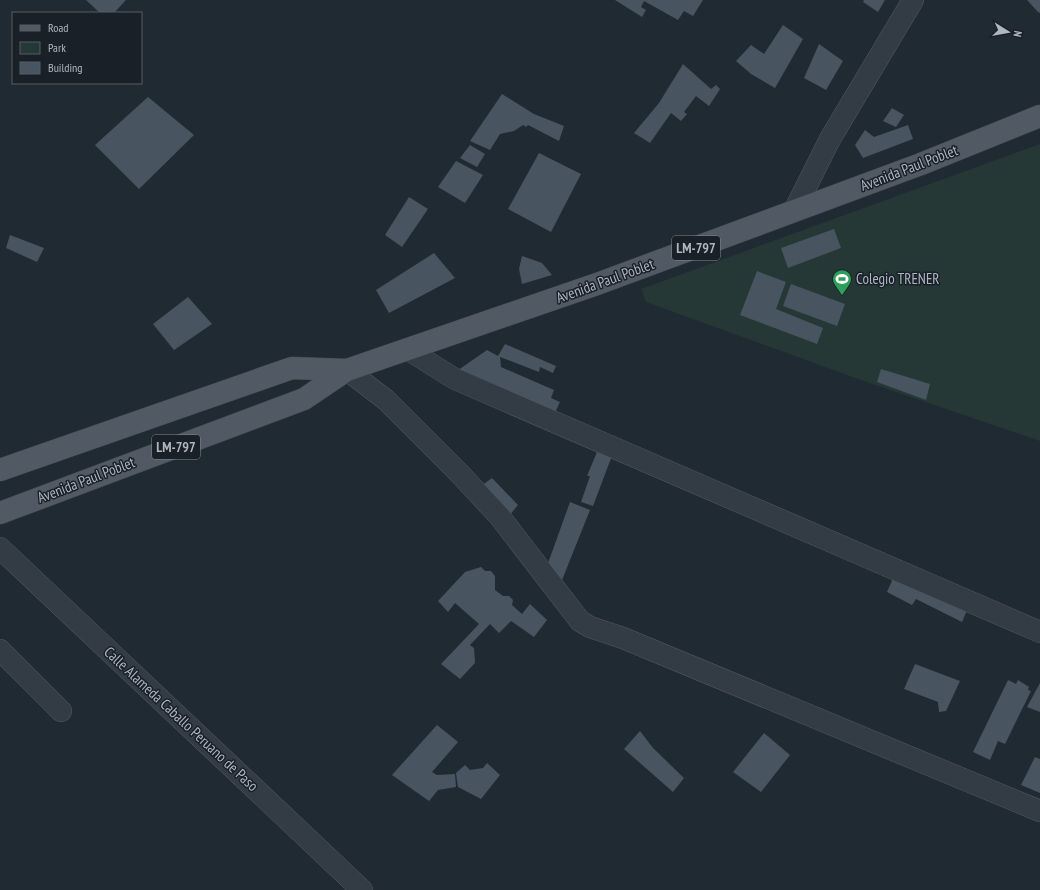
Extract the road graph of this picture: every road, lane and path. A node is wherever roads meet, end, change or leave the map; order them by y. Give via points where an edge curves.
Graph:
1 (913, 0) edge
2 (1040, 116) edge
3 (794, 212) junction
4 (407, 349) junction
5 (347, 370) junction
6 (0, 470) edge
7 (0, 513) edge
8 (0, 548) edge
9 (1040, 632) edge
10 (0, 650) edge
11 (61, 711) dead end
12 (1040, 811) edge
13 (362, 890) edge

1 - 3 street via 830,139
2 - 3 main road, Avenida Paul Poblet / LM-797
3 - 4 main road, Avenida Paul Poblet / LM-797 via 597,284
4 - 5 main road, Avenida Paul Poblet / LM-797
4 - 9 street via 455,379
5 - 6 main road, Avenida Paul Poblet / LM-797 via 292,368
5 - 7 main road, Avenida Paul Poblet / LM-797 via 304,399
5 - 12 street via 386,400 500,517 580,621
8 - 13 street, Calle Alameda Caballo Peruano de Paso
10 - 11 street

